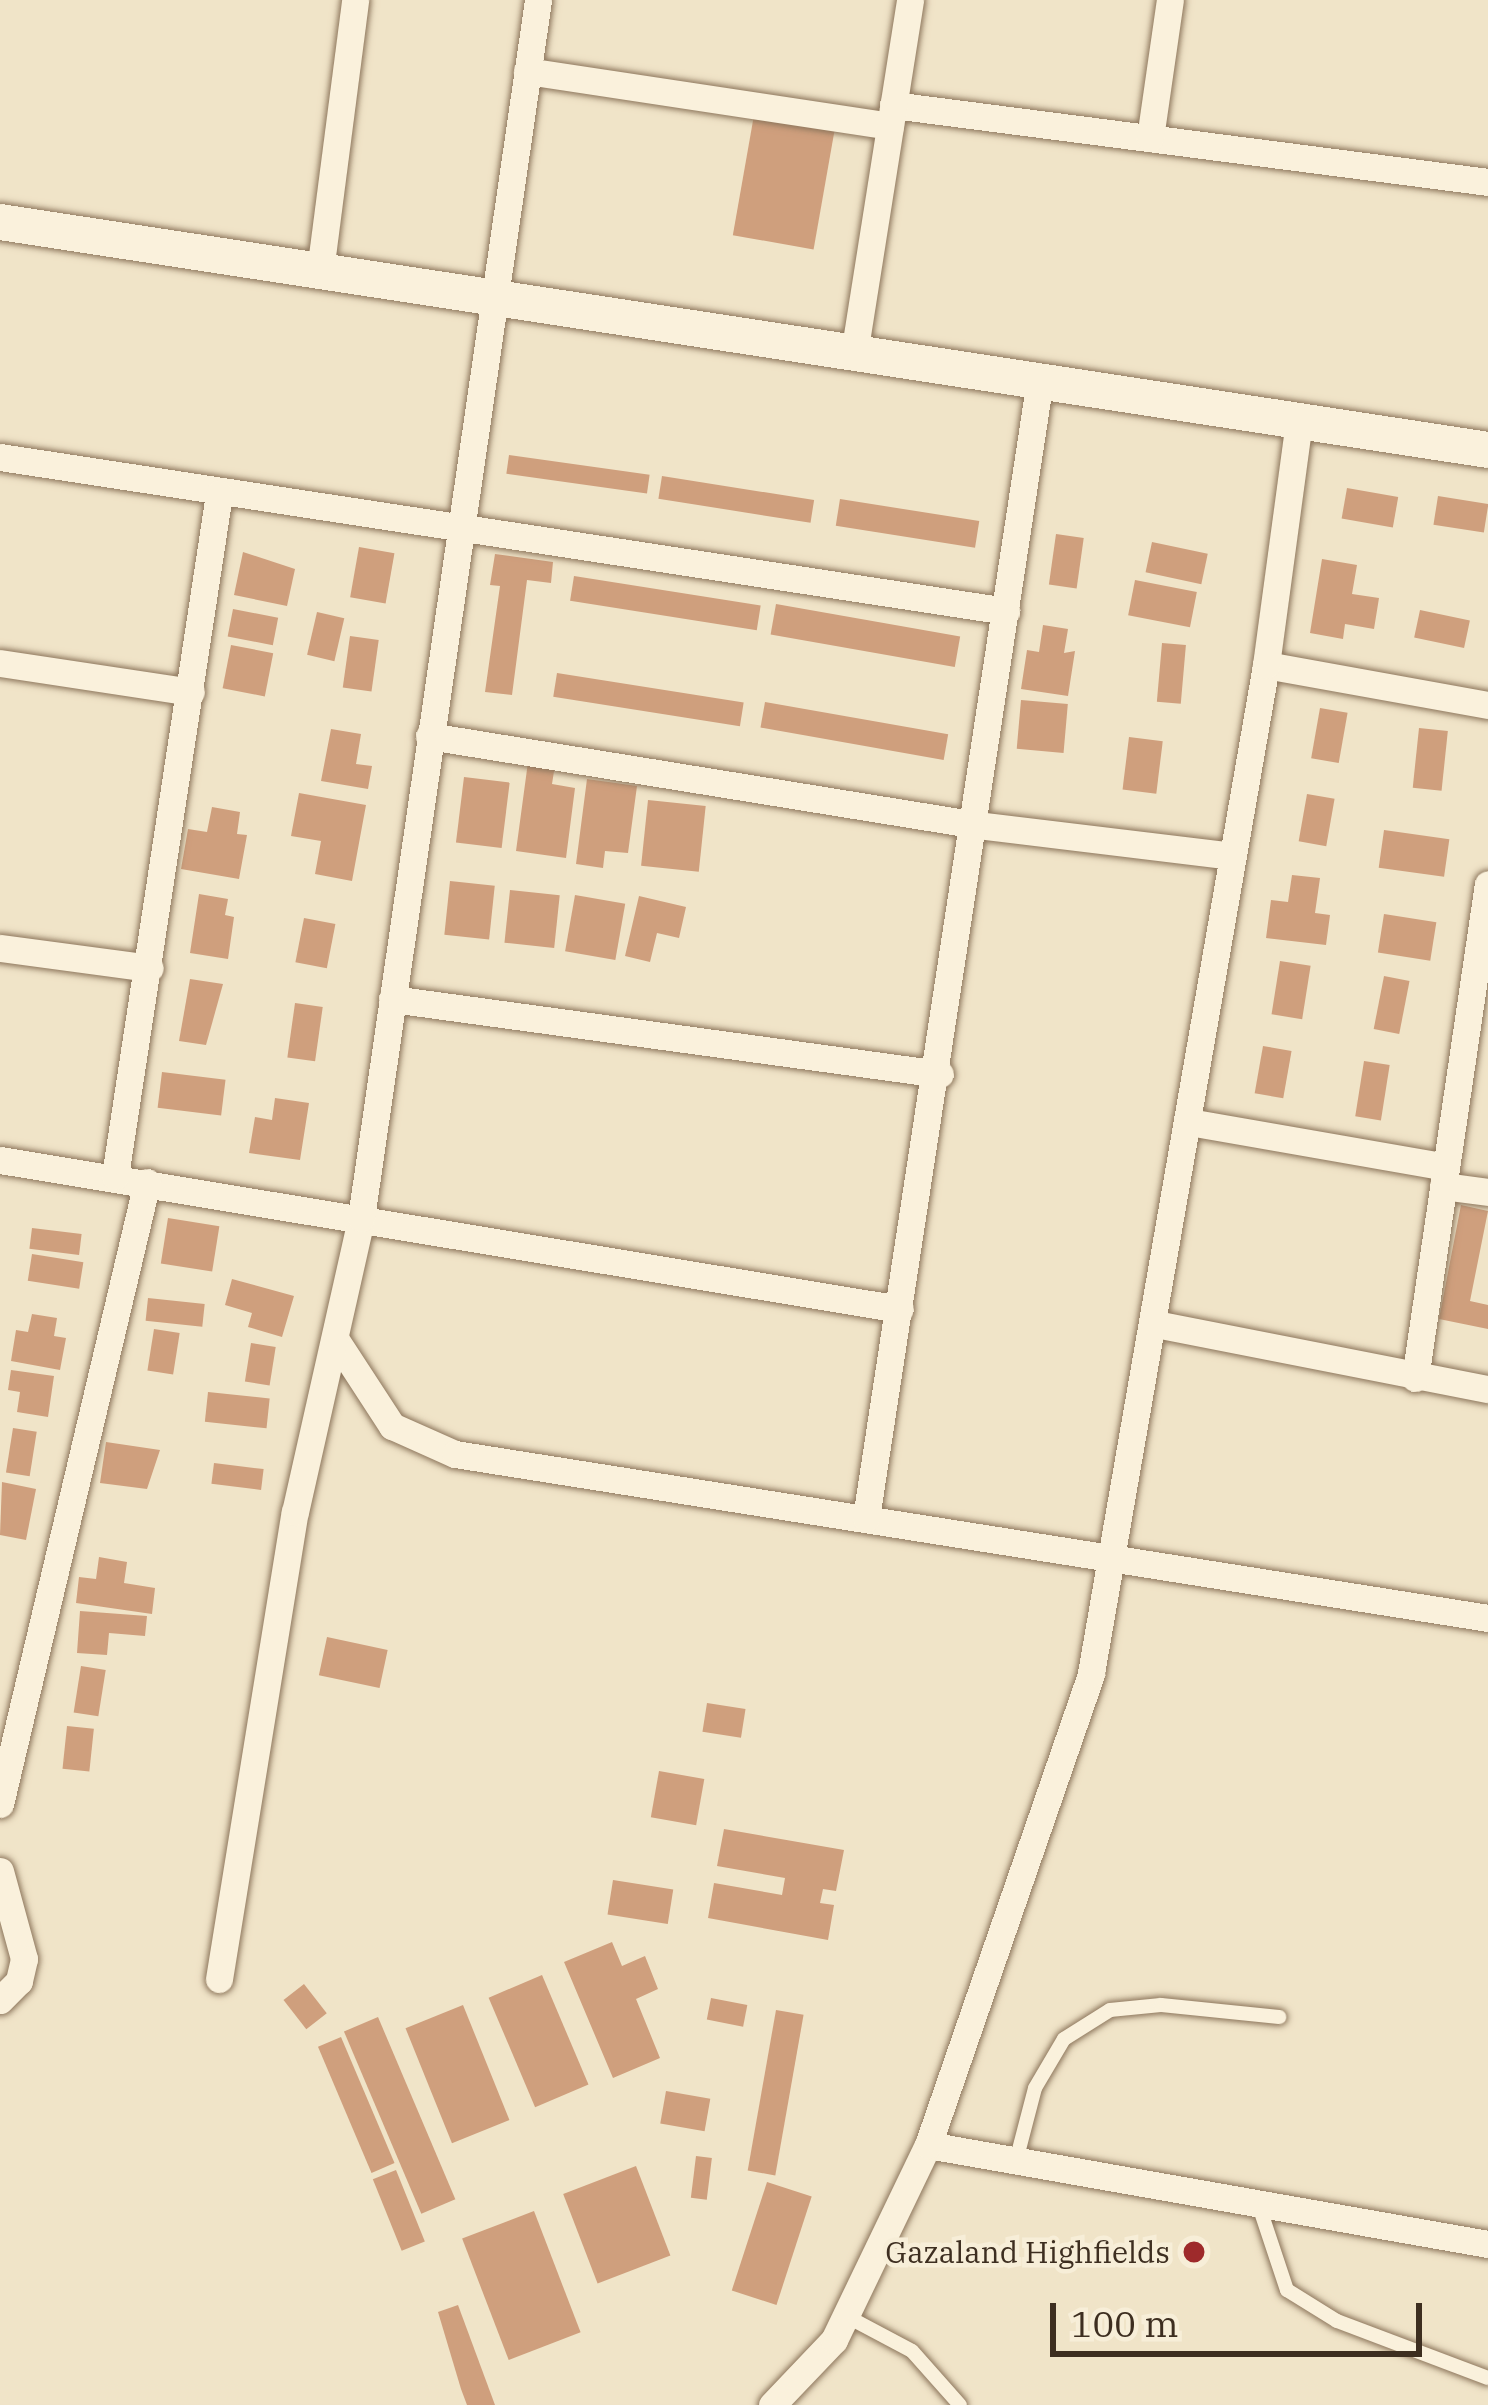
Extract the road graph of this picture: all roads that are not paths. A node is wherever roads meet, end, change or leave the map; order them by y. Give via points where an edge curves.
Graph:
1 (355, 0) edge
2 (538, 0) edge
3 (910, 0) edge
4 (1170, 0) edge
5 (527, 71) junction
6 (891, 115) junction
7 (1150, 138) junction
8 (1488, 182) edge
9 (0, 222) edge
10 (320, 271) junction
11 (492, 297) junction
12 (854, 354) junction
13 (1039, 386) junction
14 (1299, 422) junction
15 (1488, 450) edge
16 (0, 458) edge
17 (219, 494) junction
18 (463, 524) junction
19 (1006, 611) junction
20 (0, 663) edge
21 (1266, 665) junction
22 (191, 692) junction
23 (1488, 704) edge
24 (429, 736) junction
25 (977, 825) junction
26 (1232, 856) junction
27 (1487, 898) edge
28 (0, 948) edge
29 (150, 968) junction
30 (392, 999) junction
31 (940, 1074) junction
32 (1189, 1122) junction
33 (0, 1160) edge
34 (115, 1176) junction
35 (1444, 1176) junction
36 (147, 1182) junction
37 (1488, 1192) edge
38 (361, 1218) junction
39 (899, 1309) junction
40 (1156, 1324) junction
41 (337, 1340) junction
42 (1415, 1378) junction
43 (1488, 1389) edge
44 (866, 1518) junction
45 (1116, 1563) junction
46 (1488, 1618) edge
47 (0, 1804) edge
48 (0, 1871) edge
49 (218, 1979) dead end
50 (0, 2000) edge
51 (1279, 2017) dead end
52 (928, 2145) junction
53 (1016, 2161) junction
54 (1258, 2203) junction
55 (1488, 2244) edge
56 (848, 2317) junction
57 (1488, 2378) edge
58 (772, 2405) edge
59 (960, 2405) edge

1 - 10 street
2 - 5 street
3 - 6 street
4 - 7 street
5 - 6 street
5 - 11 street
6 - 7 street
6 - 12 street
7 - 8 street
9 - 10 street
10 - 11 street
11 - 12 street
11 - 18 street
12 - 13 street
13 - 14 street
13 - 19 street
14 - 15 street
14 - 21 street
16 - 17 street
17 - 18 street
17 - 22 street
18 - 19 street
18 - 24 street
19 - 25 street
20 - 22 street
21 - 23 street
21 - 26 street
22 - 29 street
24 - 25 street
24 - 30 street
25 - 26 street
25 - 31 street
26 - 32 street
27 - 35 street
28 - 29 street
29 - 34 street
30 - 31 street
30 - 38 street
31 - 39 street
32 - 35 street
32 - 40 street
33 - 34 street
34 - 36 street
35 - 37 street
35 - 42 street
36 - 38 street
36 - 47 street
38 - 39 street
38 - 41 street
39 - 44 street
40 - 42 street
40 - 45 street
41 - 44 street via 371,1401 422,1445
41 - 49 street via 295,1511
42 - 43 street
44 - 45 street
45 - 46 street
45 - 52 street via 1080,1709
48 - 50 street via 24,1959 19,1981
51 - 53 lane via 1161,2005 1110,2010 1064,2038 1035,2088
52 - 53 street
52 - 56 street
53 - 54 street
54 - 55 street
54 - 57 lane via 1287,2290 1337,2321
56 - 58 street via 818,2362
56 - 59 lane via 912,2351

